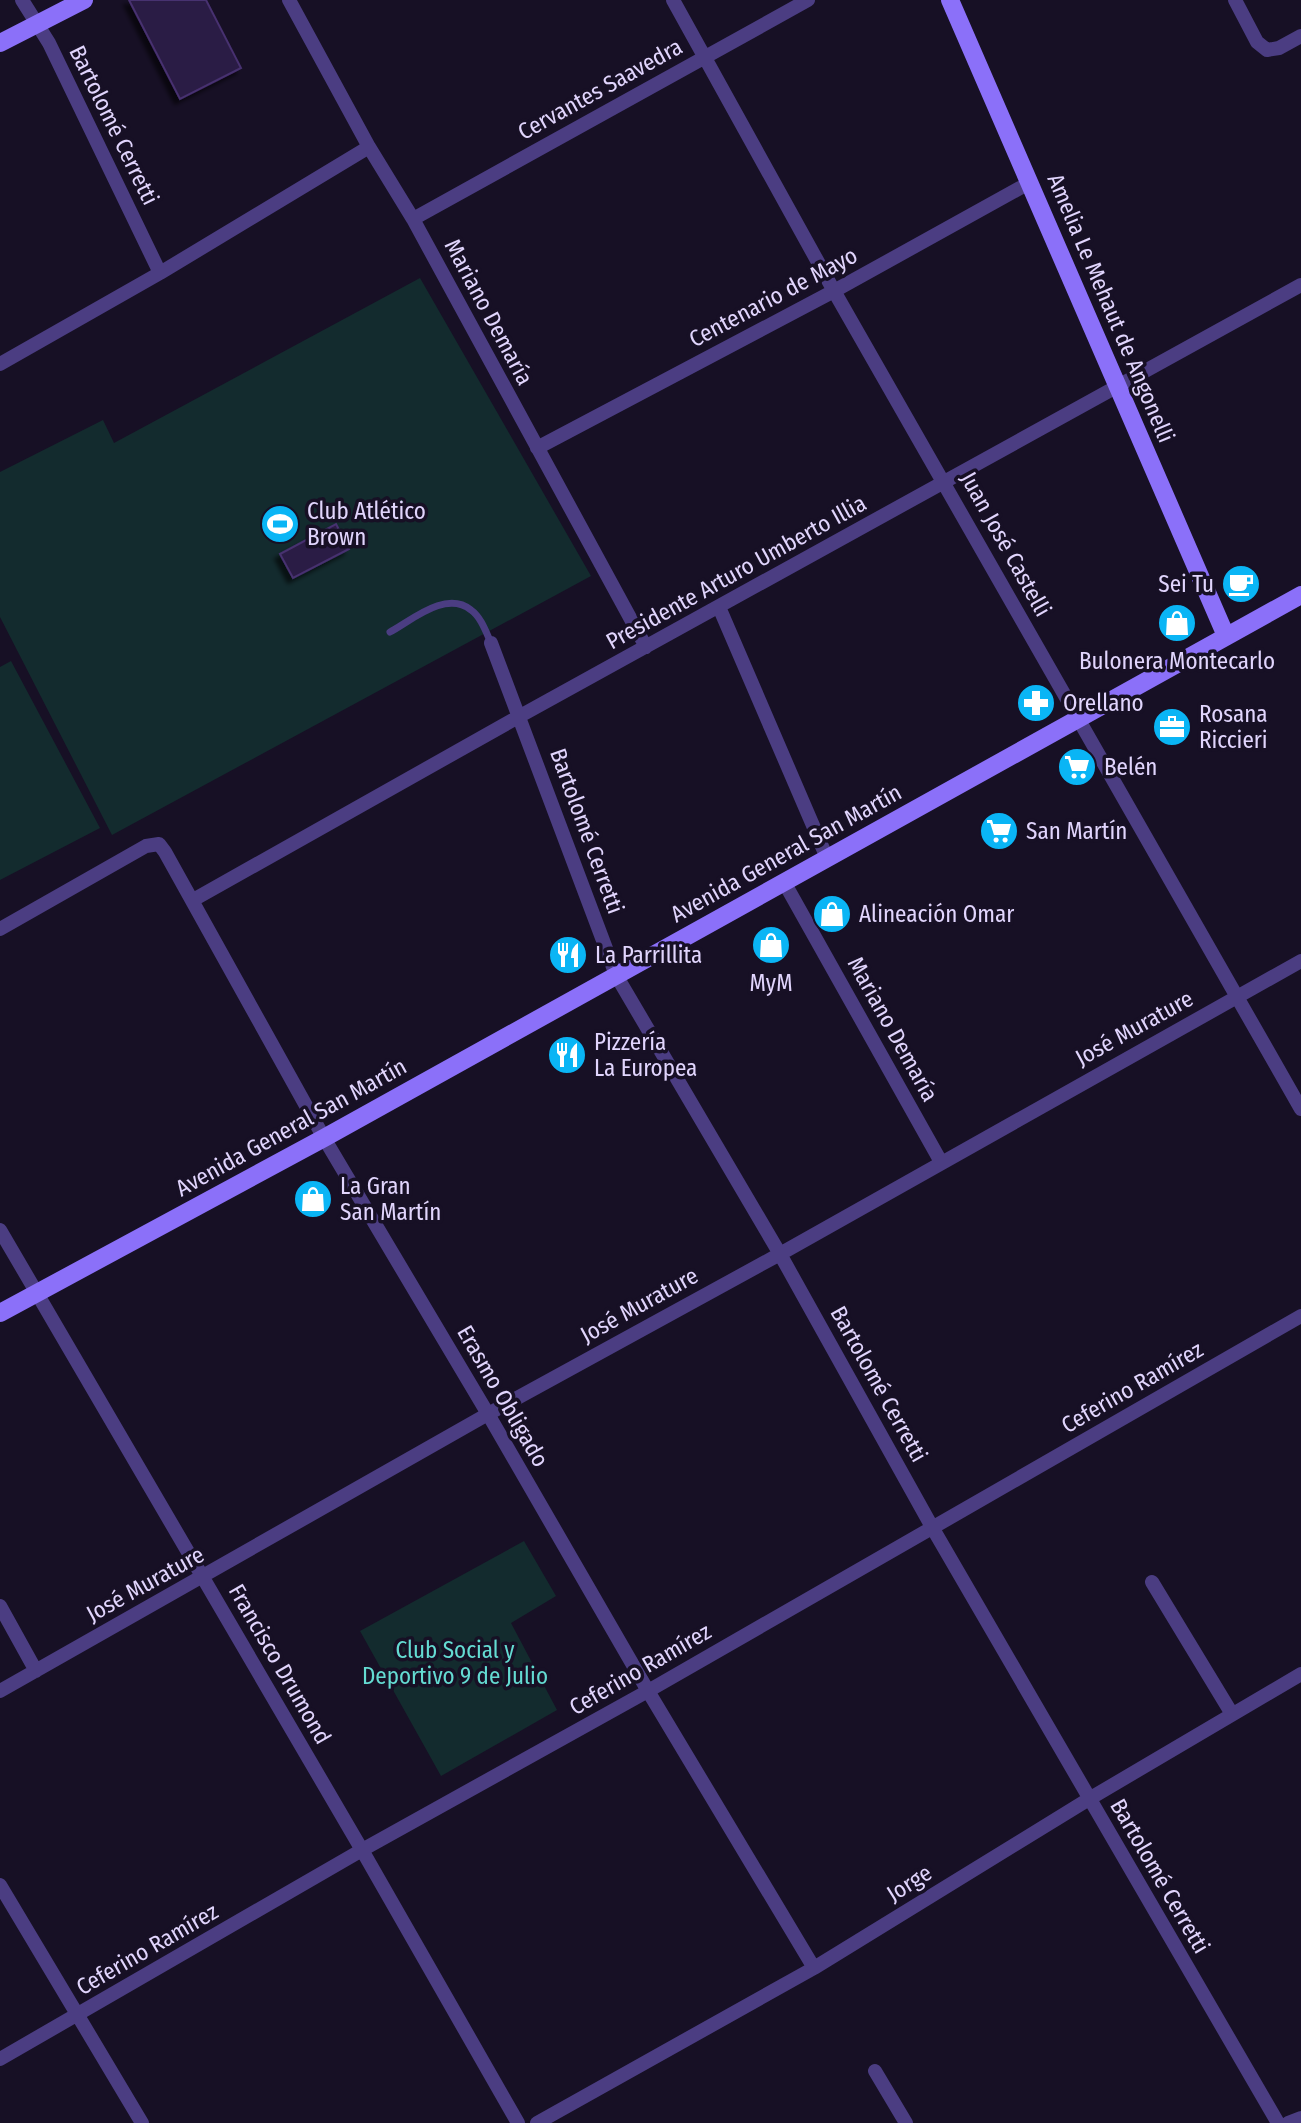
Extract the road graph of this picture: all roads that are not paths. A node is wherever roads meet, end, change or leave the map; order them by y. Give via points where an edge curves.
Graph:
1 (22, 0) edge
2 (84, 0) edge
3 (289, 0) edge
4 (673, 0) edge
5 (808, 0) edge
6 (950, 0) edge
7 (1235, 0) edge
8 (37, 24) junction
9 (1301, 36) edge
10 (0, 43) edge
11 (704, 57) junction
12 (369, 147) junction
13 (1030, 183) junction
14 (413, 219) junction
15 (160, 273) junction
16 (1301, 285) edge
17 (834, 290) junction
18 (0, 364) edge
19 (1118, 387) junction
20 (537, 448) junction
21 (946, 483) junction
22 (1301, 595) edge
23 (719, 607) junction
24 (390, 632) dead end
25 (1226, 636) junction
26 (491, 642) joint
27 (646, 647) junction
28 (520, 716) junction
29 (1077, 719) junction
30 (827, 858) junction
31 (784, 882) junction
32 (193, 900) junction
33 (0, 929) edge
34 (1301, 961) edge
35 (616, 975) junction
36 (1236, 998) junction
37 (1301, 1109) edge
38 (324, 1138) junction
39 (941, 1162) junction
40 (0, 1230) edge
41 (780, 1254) junction
42 (36, 1293) junction
43 (0, 1313) edge
44 (1301, 1316) edge
45 (488, 1414) junction
46 (932, 1527) junction
47 (203, 1577) junction
48 (1152, 1582) dead end
49 (0, 1606) edge
50 (36, 1671) junction
51 (1301, 1674) edge
52 (0, 1691) edge
53 (648, 1691) junction
54 (1232, 1714) junction
55 (1089, 1799) junction
56 (362, 1850) junction
57 (0, 1885) edge
58 (814, 1968) junction
59 (79, 2014) junction
60 (0, 2059) edge
61 (876, 2071) dead end
62 (1301, 2118) edge
63 (142, 2123) edge
64 (518, 2123) edge
65 (537, 2123) edge
66 (905, 2123) edge
67 (1278, 2123) edge
68 (1289, 2123) edge

1 - 8 street, Bartolomé Cerretti
2 - 8 main road
3 - 12 street, Mariano Demaría
4 - 11 street, Juan José Castelli
5 - 11 street, Cervantes Saavedra
6 - 13 main road, Amelia Le Mehaut de Angonelli
7 - 9 street via 1256,42 1267,50
8 - 10 main road
8 - 15 street, Bartolomé Cerretti
11 - 14 street, Cervantes Saavedra
11 - 17 street, Juan José Castelli
12 - 14 street, Mariano Demaría
12 - 15 street
13 - 17 street, Centenario de Mayo
13 - 19 main road, Amelia Le Mehaut de Angonelli
14 - 20 street, Mariano Demaría
15 - 18 street
16 - 19 street, Presidente Arturo Umberto Illia
17 - 20 street, Centenario de Mayo
17 - 21 street, Juan José Castelli
19 - 21 street, Presidente Arturo Umberto Illia
19 - 25 main road, Amelia Le Mehaut de Angonelli
20 - 27 street, Mariano Demaría
21 - 23 street, Presidente Arturo Umberto Illia
21 - 29 street, Juan José Castelli
22 - 25 main road, Avenida General San Martín
23 - 27 street, Presidente Arturo Umberto Illia
23 - 30 street
24 - 26 lane via 437,606 452,603 472,611
25 - 29 main road, Avenida General San Martín
26 - 28 street, Bartolomé Cerretti
27 - 28 street, Presidente Arturo Umberto Illia
28 - 32 street, Presidente Arturo Umberto Illia
28 - 35 street, Bartolomé Cerretti
29 - 30 main road, Avenida General San Martín
29 - 36 street, Juan José Castelli
30 - 31 main road, Avenida General San Martín
31 - 35 main road, Avenida General San Martín
31 - 39 street, Mariano Demaría
32 - 33 street, Erasmo Obligado via 159,844 146,846
32 - 38 street, Erasmo Obligado
34 - 36 street, José Murature
35 - 38 main road, Avenida General San Martín
35 - 41 street, Bartolomé Cerretti
36 - 37 street, Juan José Castelli
36 - 39 street, José Murature
38 - 42 main road, Avenida General San Martín
38 - 45 street, Erasmo Obligado
39 - 41 street, José Murature
40 - 42 street, Francisco Drumond
41 - 45 street, José Murature
41 - 46 street, Bartolomé Cerretti
42 - 43 main road, Avenida General San Martín
42 - 47 street, Francisco Drumond
44 - 46 street, Ceferino Ramírez
45 - 47 street, José Murature
45 - 53 street, Erasmo Obligado
46 - 53 street, Ceferino Ramírez
46 - 55 street, Bartolomé Cerretti
47 - 50 street, José Murature
47 - 56 street, Francisco Drumond
48 - 54 street
49 - 50 street
50 - 52 street, José Murature
51 - 54 street, Jorge
53 - 56 street, Ceferino Ramírez
53 - 58 street, Erasmo Obligado
54 - 55 street, Jorge
55 - 58 street, Jorge
55 - 67 street, Bartolomé Cerretti
56 - 59 street, Ceferino Ramírez
56 - 64 street, Francisco Drumond
57 - 59 street
58 - 65 street, Jorge
59 - 60 street, Ceferino Ramírez
59 - 63 street
61 - 66 street
62 - 68 street

